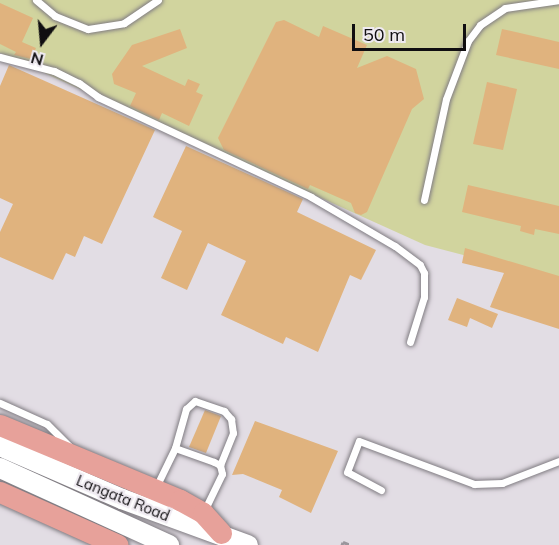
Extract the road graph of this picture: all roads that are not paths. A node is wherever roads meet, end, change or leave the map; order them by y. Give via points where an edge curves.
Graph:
1 (36, 0) edge
2 (158, 0) edge
3 (559, 0) edge
4 (0, 57) edge
5 (424, 200) dead end
6 (410, 342) dead end
7 (0, 403) edge
8 (0, 425) edge
9 (0, 446) edge
10 (175, 448) junction
11 (72, 454) junction
12 (559, 461) edge
13 (220, 465) junction
14 (0, 468) edge
15 (155, 490) junction
16 (381, 490) dead end
17 (0, 492) edge
18 (0, 507) edge
19 (203, 513) junction
20 (220, 533) junction
21 (117, 545) edge
22 (169, 545) edge
23 (248, 545) edge

1 - 2 lane via 55,16 88,29 124,23
3 - 5 lane via 505,8 480,25 468,41 446,99
4 - 6 lane via 62,75 98,98 311,197 395,246 420,265 424,273 424,297
7 - 11 lane via 46,424 61,435
8 - 11 main road
9 - 20 main road, Langata Road via 122,499
10 - 13 lane
10 - 13 lane via 186,409 195,401 224,411 231,419 233,433
10 - 15 lane
11 - 15 main road
12 - 16 lane via 502,483 474,484 359,441 347,472
13 - 19 lane via 222,474
14 - 22 main road, Langata Road
15 - 19 main road
17 - 21 main road
18 - 21 main road
19 - 20 main road
20 - 23 main road, Langata Road

